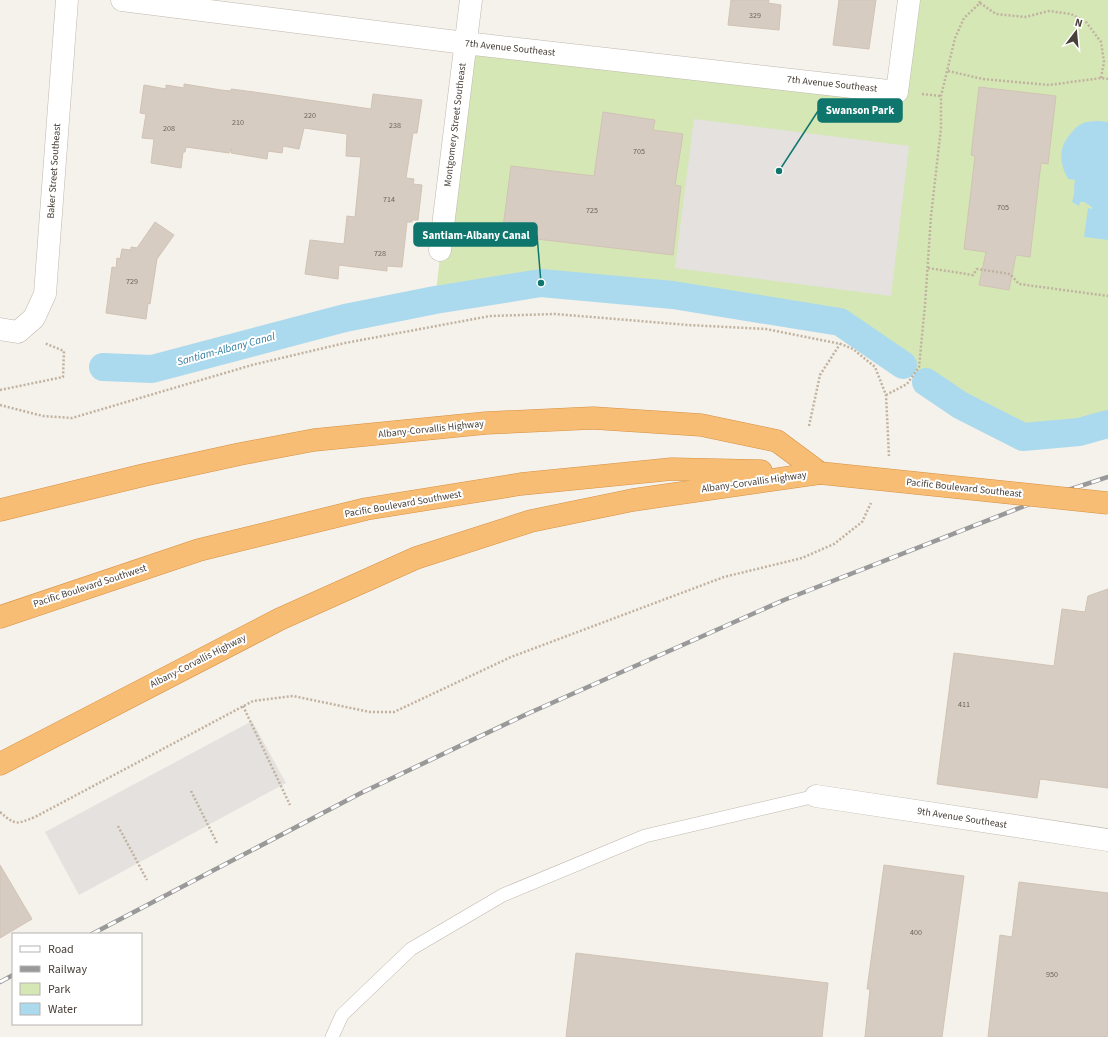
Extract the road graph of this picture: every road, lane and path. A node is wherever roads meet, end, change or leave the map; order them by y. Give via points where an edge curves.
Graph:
1 (67, 0) edge
2 (122, 0) edge
3 (471, 0) edge
4 (909, 0) edge
5 (980, 2) edge
6 (465, 43) junction
7 (948, 71) junction
8 (1101, 78) junction
9 (1108, 79) edge
10 (440, 250) dead end
11 (928, 268) junction
12 (1108, 296) edge
13 (9, 331) edge
14 (840, 344) junction
15 (0, 390) edge
16 (886, 396) junction
17 (0, 405) edge
18 (808, 426) dead end
19 (889, 462) dead end
20 (820, 473) junction
21 (871, 502) dead end
22 (1108, 503) edge
23 (0, 510) edge
24 (0, 617) edge
25 (243, 706) junction
26 (0, 764) edge
27 (191, 791) dead end
28 (816, 796) joint
29 (290, 805) dead end
30 (0, 812) edge
31 (118, 826) dead end
32 (1108, 840) edge
33 (217, 843) dead end
34 (147, 880) dead end
35 (332, 1037) edge

1 - 13 street, Baker Street Southeast via 45,294 34,318
2 - 6 street, 7th Avenue Southeast
3 - 6 street, Montgomery Street Southeast
4 - 6 street, 7th Avenue Southeast via 897,92
5 - 7 path via 964,18 955,38
5 - 8 path via 996,14 1025,18 1049,11 1071,14 1086,22 1101,42 1104,62
6 - 10 street, Montgomery Street Southeast
7 - 8 path via 983,78 1049,85
7 - 11 path via 942,96
8 - 9 path
11 - 12 path via 973,275 977,269 1010,274 1019,284
11 - 16 path via 919,367 907,384
13 - 15 path via 64,351 63,377
14 - 16 path via 852,349 875,367
14 - 17 path via 766,329 555,314 490,316 345,343 252,365 72,418 43,416
14 - 18 path via 820,375
16 - 19 path
20 - 22 highway, Pacific Boulevard Southeast, bridge
20 - 23 highway, Albany-Corvallis Highway via 777,441 701,425 593,418 494,423 306,442 152,473
20 - 24 highway, Pacific Boulevard Southwest via 672,469 521,484 366,509 199,550
20 - 26 highway, Albany-Corvallis Highway via 633,500 531,521 416,558 280,619
21 - 25 path via 862,522 834,544 802,558 724,577 511,657 394,712 370,712 293,696 253,701
25 - 29 path
25 - 30 path via 19,823 11,822
27 - 33 path
28 - 32 street, 9th Avenue Southeast
28 - 35 lane via 645,836 503,895 411,949 342,1015
31 - 34 path

